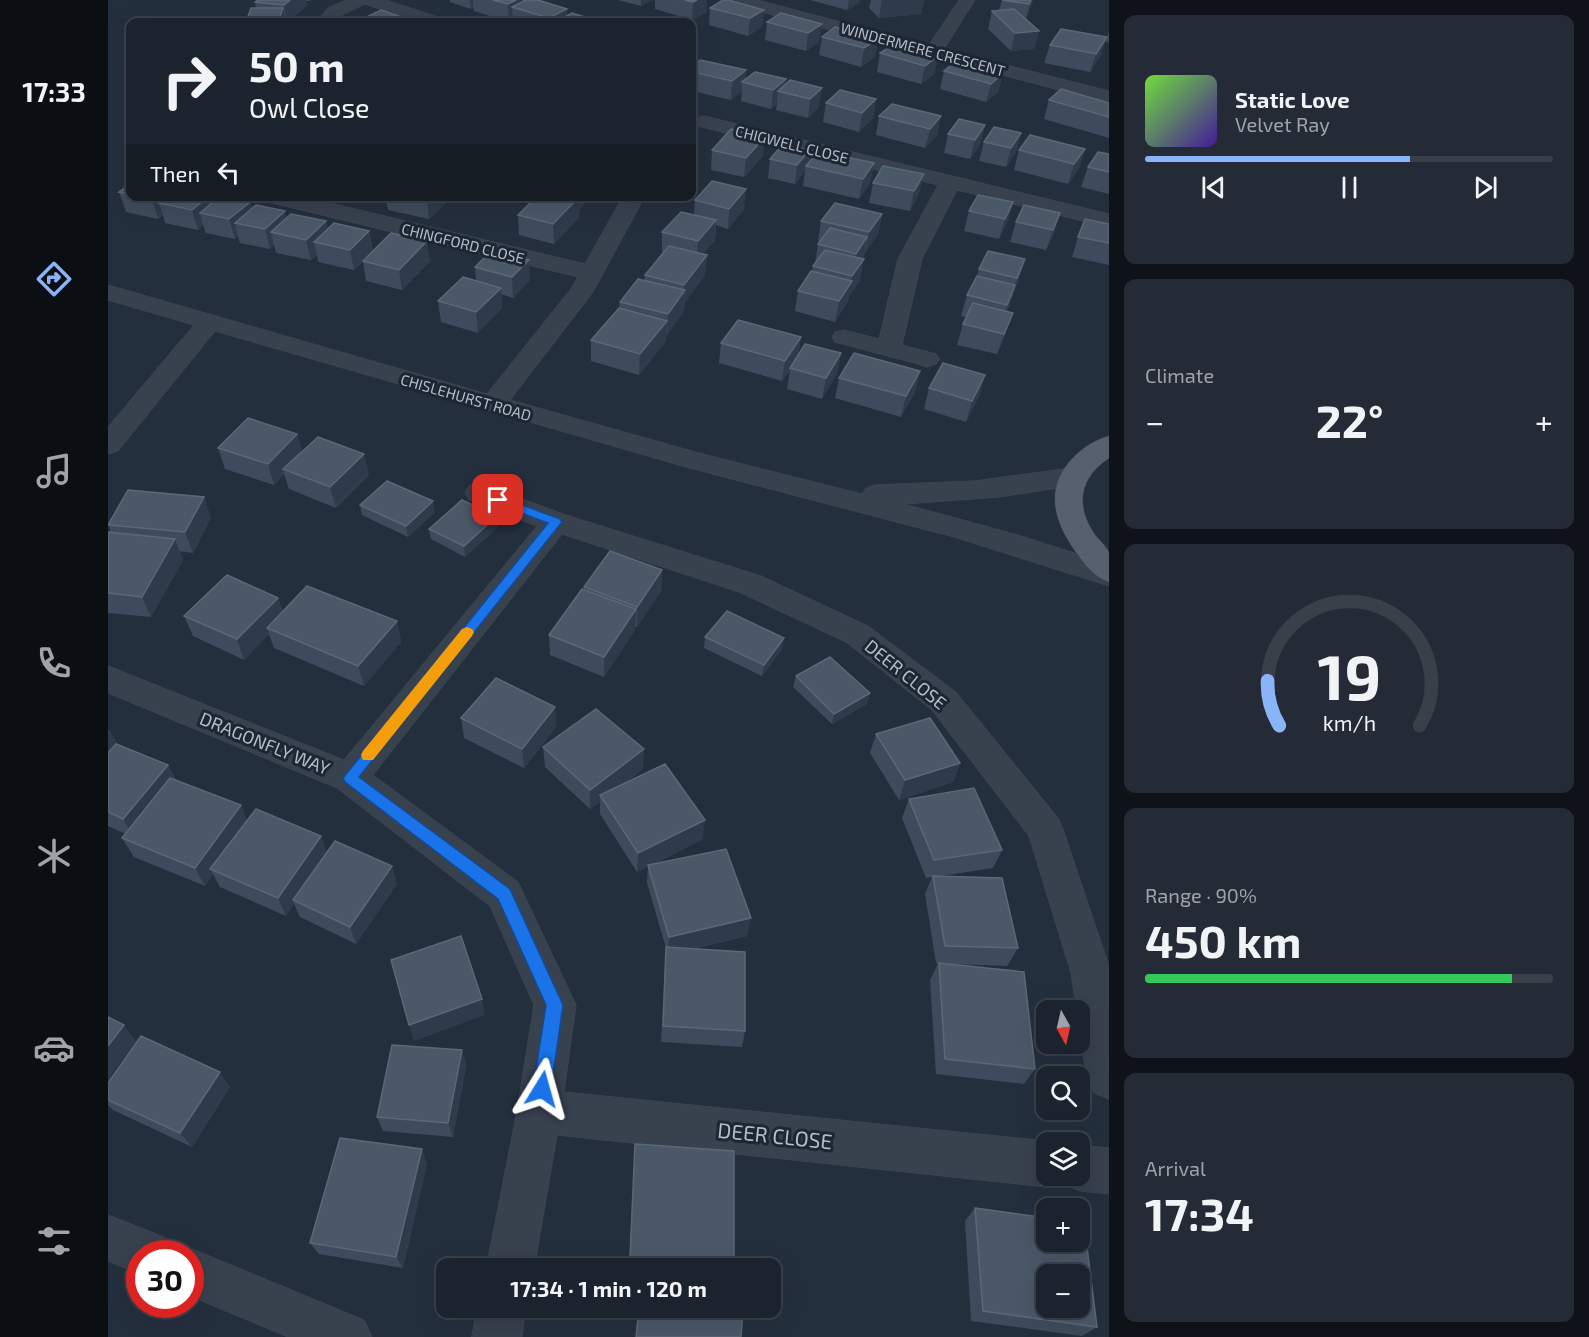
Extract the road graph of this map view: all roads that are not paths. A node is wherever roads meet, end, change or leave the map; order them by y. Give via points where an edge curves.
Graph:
1 (361, 0) edge
2 (369, 0) edge
3 (737, 0) edge
4 (967, 0) edge
5 (328, 18) edge
6 (423, 18) edge
7 (933, 52) junction
8 (1109, 97) edge
9 (696, 125) edge
10 (950, 182) junction
11 (292, 201) edge
12 (348, 201) edge
13 (631, 201) edge
14 (336, 212) junction
15 (1103, 219) dead end
16 (591, 273) junction
17 (108, 292) edge
18 (210, 322) junction
19 (844, 337) dead end
20 (889, 348) junction
21 (927, 359) dead end
22 (493, 404) junction
23 (108, 445) edge
24 (1109, 445) edge
25 (1071, 477) junction
26 (479, 493) dead end
27 (826, 496) junction
28 (556, 522) junction
29 (1109, 573) edge
30 (108, 679) edge
31 (350, 778) junction
32 (1109, 1078) edge
33 (539, 1111) junction
34 (1036, 1163) edge
35 (1090, 1169) edge
36 (1109, 1171) edge
37 (108, 1238) edge
38 (126, 1245) edge
39 (512, 1258) edge
40 (204, 1278) edge
41 (500, 1318) edge
42 (347, 1337) edge
43 (497, 1337) edge

1 - 5 street
2 - 6 street
3 - 7 street, WINDERMERE CRESCENT
4 - 7 street
7 - 8 street, WINDERMERE CRESCENT
9 - 10 street, CHIGWELL CLOSE
10 - 15 street, CHIGWELL CLOSE
10 - 20 street via 910,258
11 - 14 street, CHINGFORD CLOSE
12 - 14 street
13 - 16 street
14 - 16 street, CHINGFORD CLOSE
16 - 22 street via 581,292
17 - 18 street, CHISLEHURST ROAD
18 - 22 street, CHISLEHURST ROAD
18 - 23 street
19 - 20 street
20 - 21 street
22 - 27 street, CHISLEHURST ROAD
24 - 25 main road via 1092,454
25 - 27 street via 968,491
25 - 29 main road via 1067,496 1074,528
26 - 28 street, DEER CLOSE
27 - 29 street, CHISLEHURST ROAD via 981,533
28 - 31 street
28 - 32 street, DEER CLOSE via 750,584 857,634 944,701 1045,829 1091,973
30 - 31 street, DRAGONFLY WAY
31 - 33 street, DRAGONFLY WAY via 504,894 555,1005
33 - 34 street, DEER CLOSE
33 - 39 street, DRAGONFLY WAY
35 - 36 street
37 - 38 street
40 - 42 street
41 - 43 street

